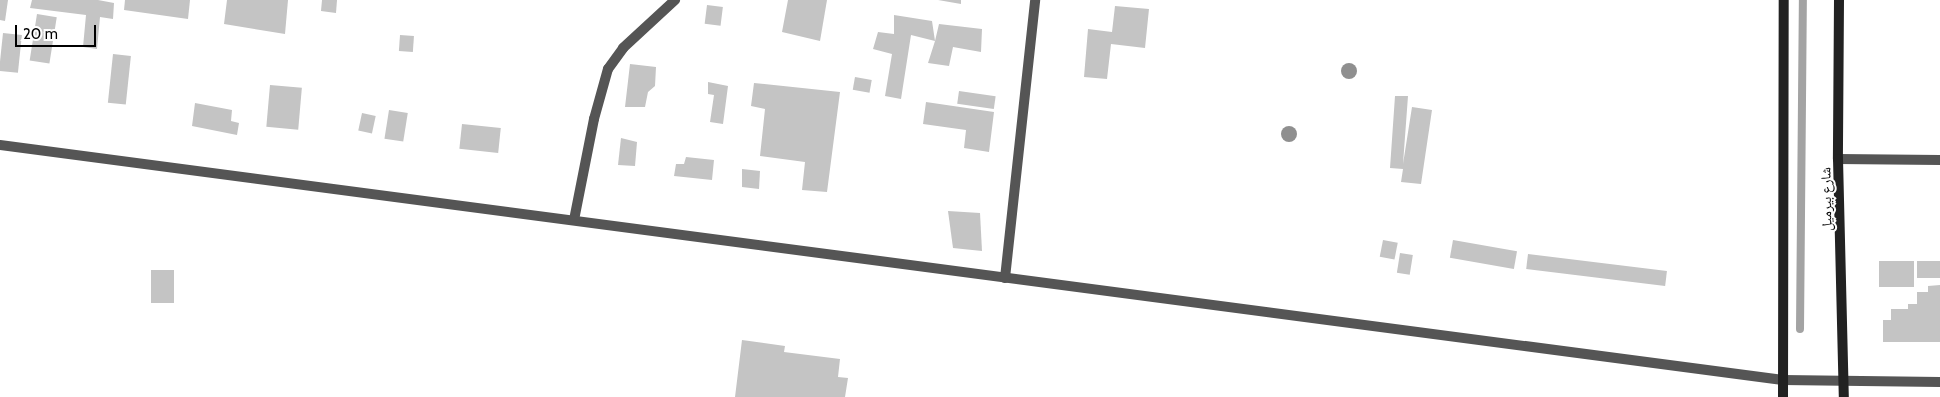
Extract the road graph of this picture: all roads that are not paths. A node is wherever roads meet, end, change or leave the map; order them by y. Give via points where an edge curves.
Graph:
1 (676, 0) edge
2 (1035, 0) edge
3 (1784, 0) edge
4 (1839, 0) edge
5 (0, 145) edge
6 (1838, 159) junction
7 (1940, 160) edge
8 (574, 220) junction
9 (1005, 278) junction
10 (1783, 380) junction
11 (1844, 381) junction
12 (1940, 382) edge
13 (1783, 397) edge
14 (1844, 397) edge

1 - 8 street via 624,48 608,69 594,119
2 - 9 street
3 - 10 street
4 - 6 street, شارع بيرميل
5 - 8 street
6 - 7 street
6 - 11 street, شارع بيرميل
8 - 9 street
9 - 10 street
10 - 11 street
10 - 13 street
11 - 12 street
11 - 14 street, شارع بيرميل

